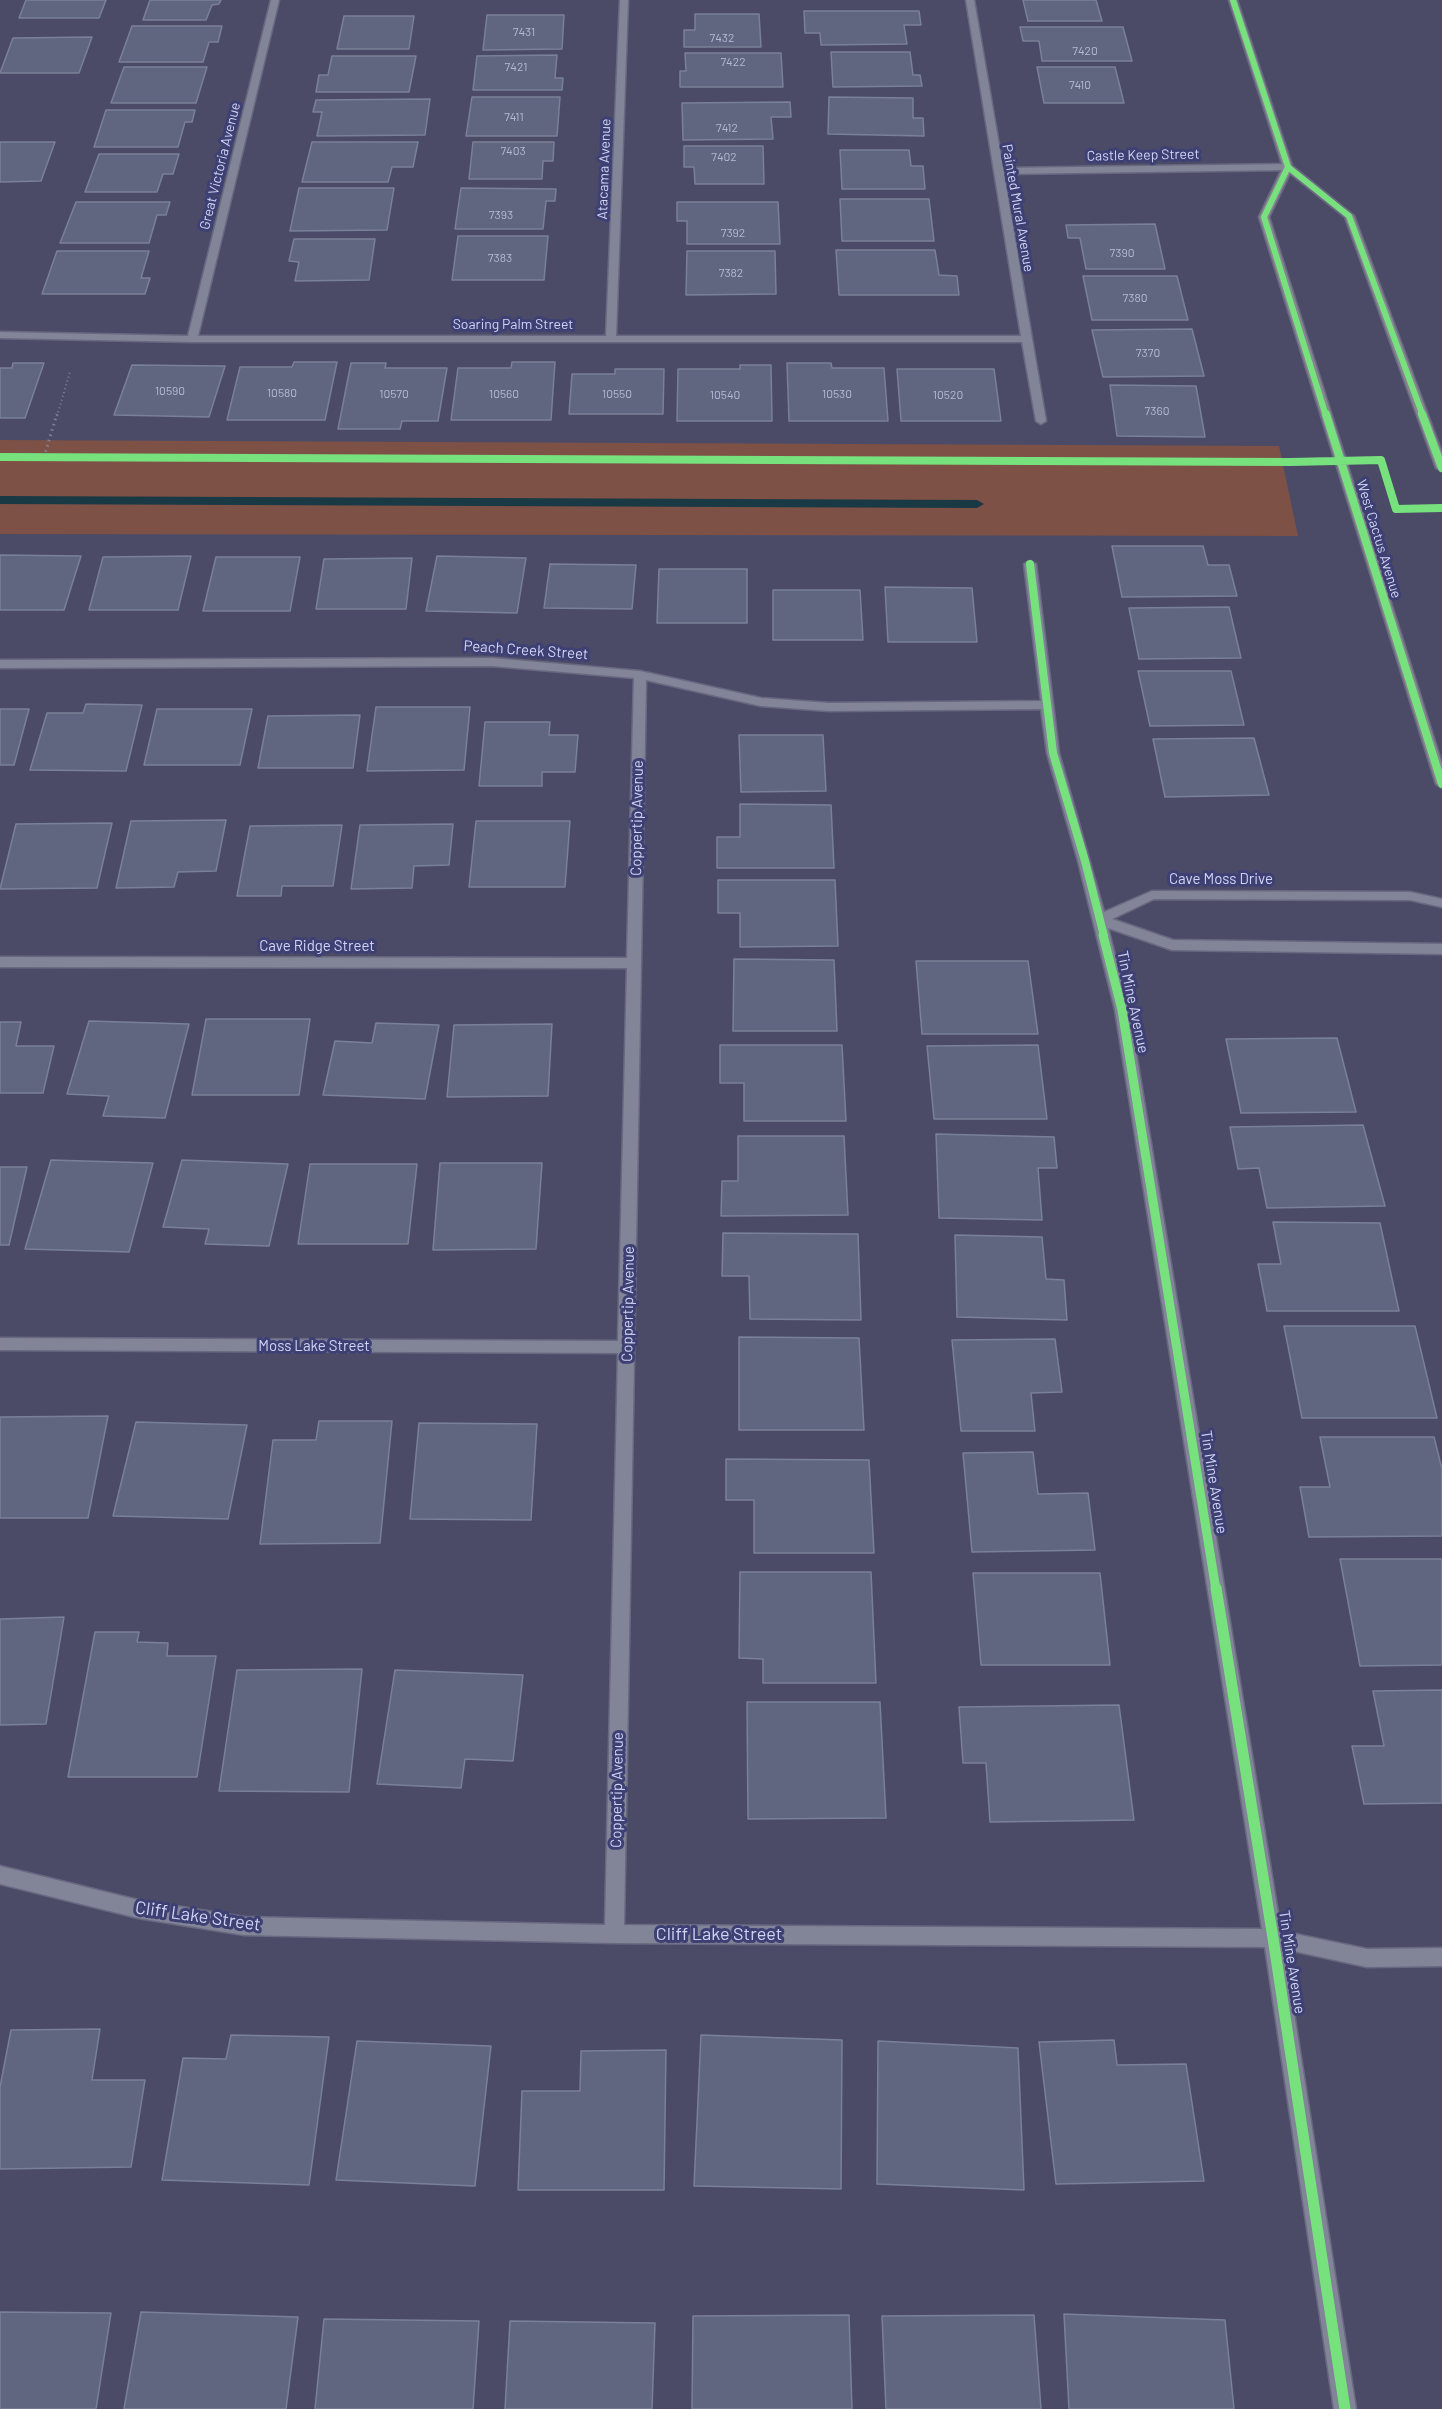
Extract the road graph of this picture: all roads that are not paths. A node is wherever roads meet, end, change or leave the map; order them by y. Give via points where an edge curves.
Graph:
1 (275, 0) edge
2 (624, 0) edge
3 (970, 0) edge
4 (1233, 0) edge
5 (1288, 166) junction
6 (998, 171) junction
7 (0, 335) edge
8 (192, 339) junction
9 (1027, 339) junction
10 (611, 340) junction
11 (1041, 421) dead end
12 (1442, 468) edge
13 (1030, 564) dead end
14 (0, 664) edge
15 (640, 675) junction
16 (1047, 705) junction
17 (1442, 784) edge
18 (1442, 903) edge
19 (1099, 920) junction
20 (1442, 949) edge
21 (0, 962) edge
22 (635, 963) junction
23 (0, 1344) edge
24 (627, 1347) junction
25 (0, 1875) edge
26 (614, 1934) junction
27 (1273, 1938) junction
28 (1442, 1957) edge
29 (1345, 2409) edge

1 - 8 street, Great Victoria Avenue
2 - 10 street, Atacama Avenue
3 - 6 street, Painted Mural Avenue
4 - 5 main road
5 - 6 street, Castle Keep Street
5 - 12 main road via 1349,216
5 - 17 main road, West Cactus Avenue via 1264,217
6 - 9 street, Painted Mural Avenue
7 - 8 street, Soaring Palm Street
8 - 10 street, Soaring Palm Street
9 - 10 street, Soaring Palm Street
9 - 11 street, Painted Mural Avenue
13 - 16 street, Tin Mine Avenue
14 - 15 street, Peach Creek Street via 492,662
15 - 16 street, Peach Creek Street via 772,702 829,706
15 - 22 street, Coppertip Avenue
16 - 19 street, Tin Mine Avenue via 1053,753
18 - 19 street, Cave Moss Drive via 1410,896 1152,895
19 - 20 street via 1172,945
19 - 27 street, Tin Mine Avenue via 1122,1010
21 - 22 street, Cave Ridge Street
22 - 24 street, Coppertip Avenue
23 - 24 street, Moss Lake Street
24 - 26 street, Coppertip Avenue
25 - 26 street, Cliff Lake Street via 138,1909 244,1926
26 - 27 street, Cliff Lake Street
27 - 28 street, Cliff Lake Street via 1367,1958
27 - 29 street, Tin Mine Avenue

